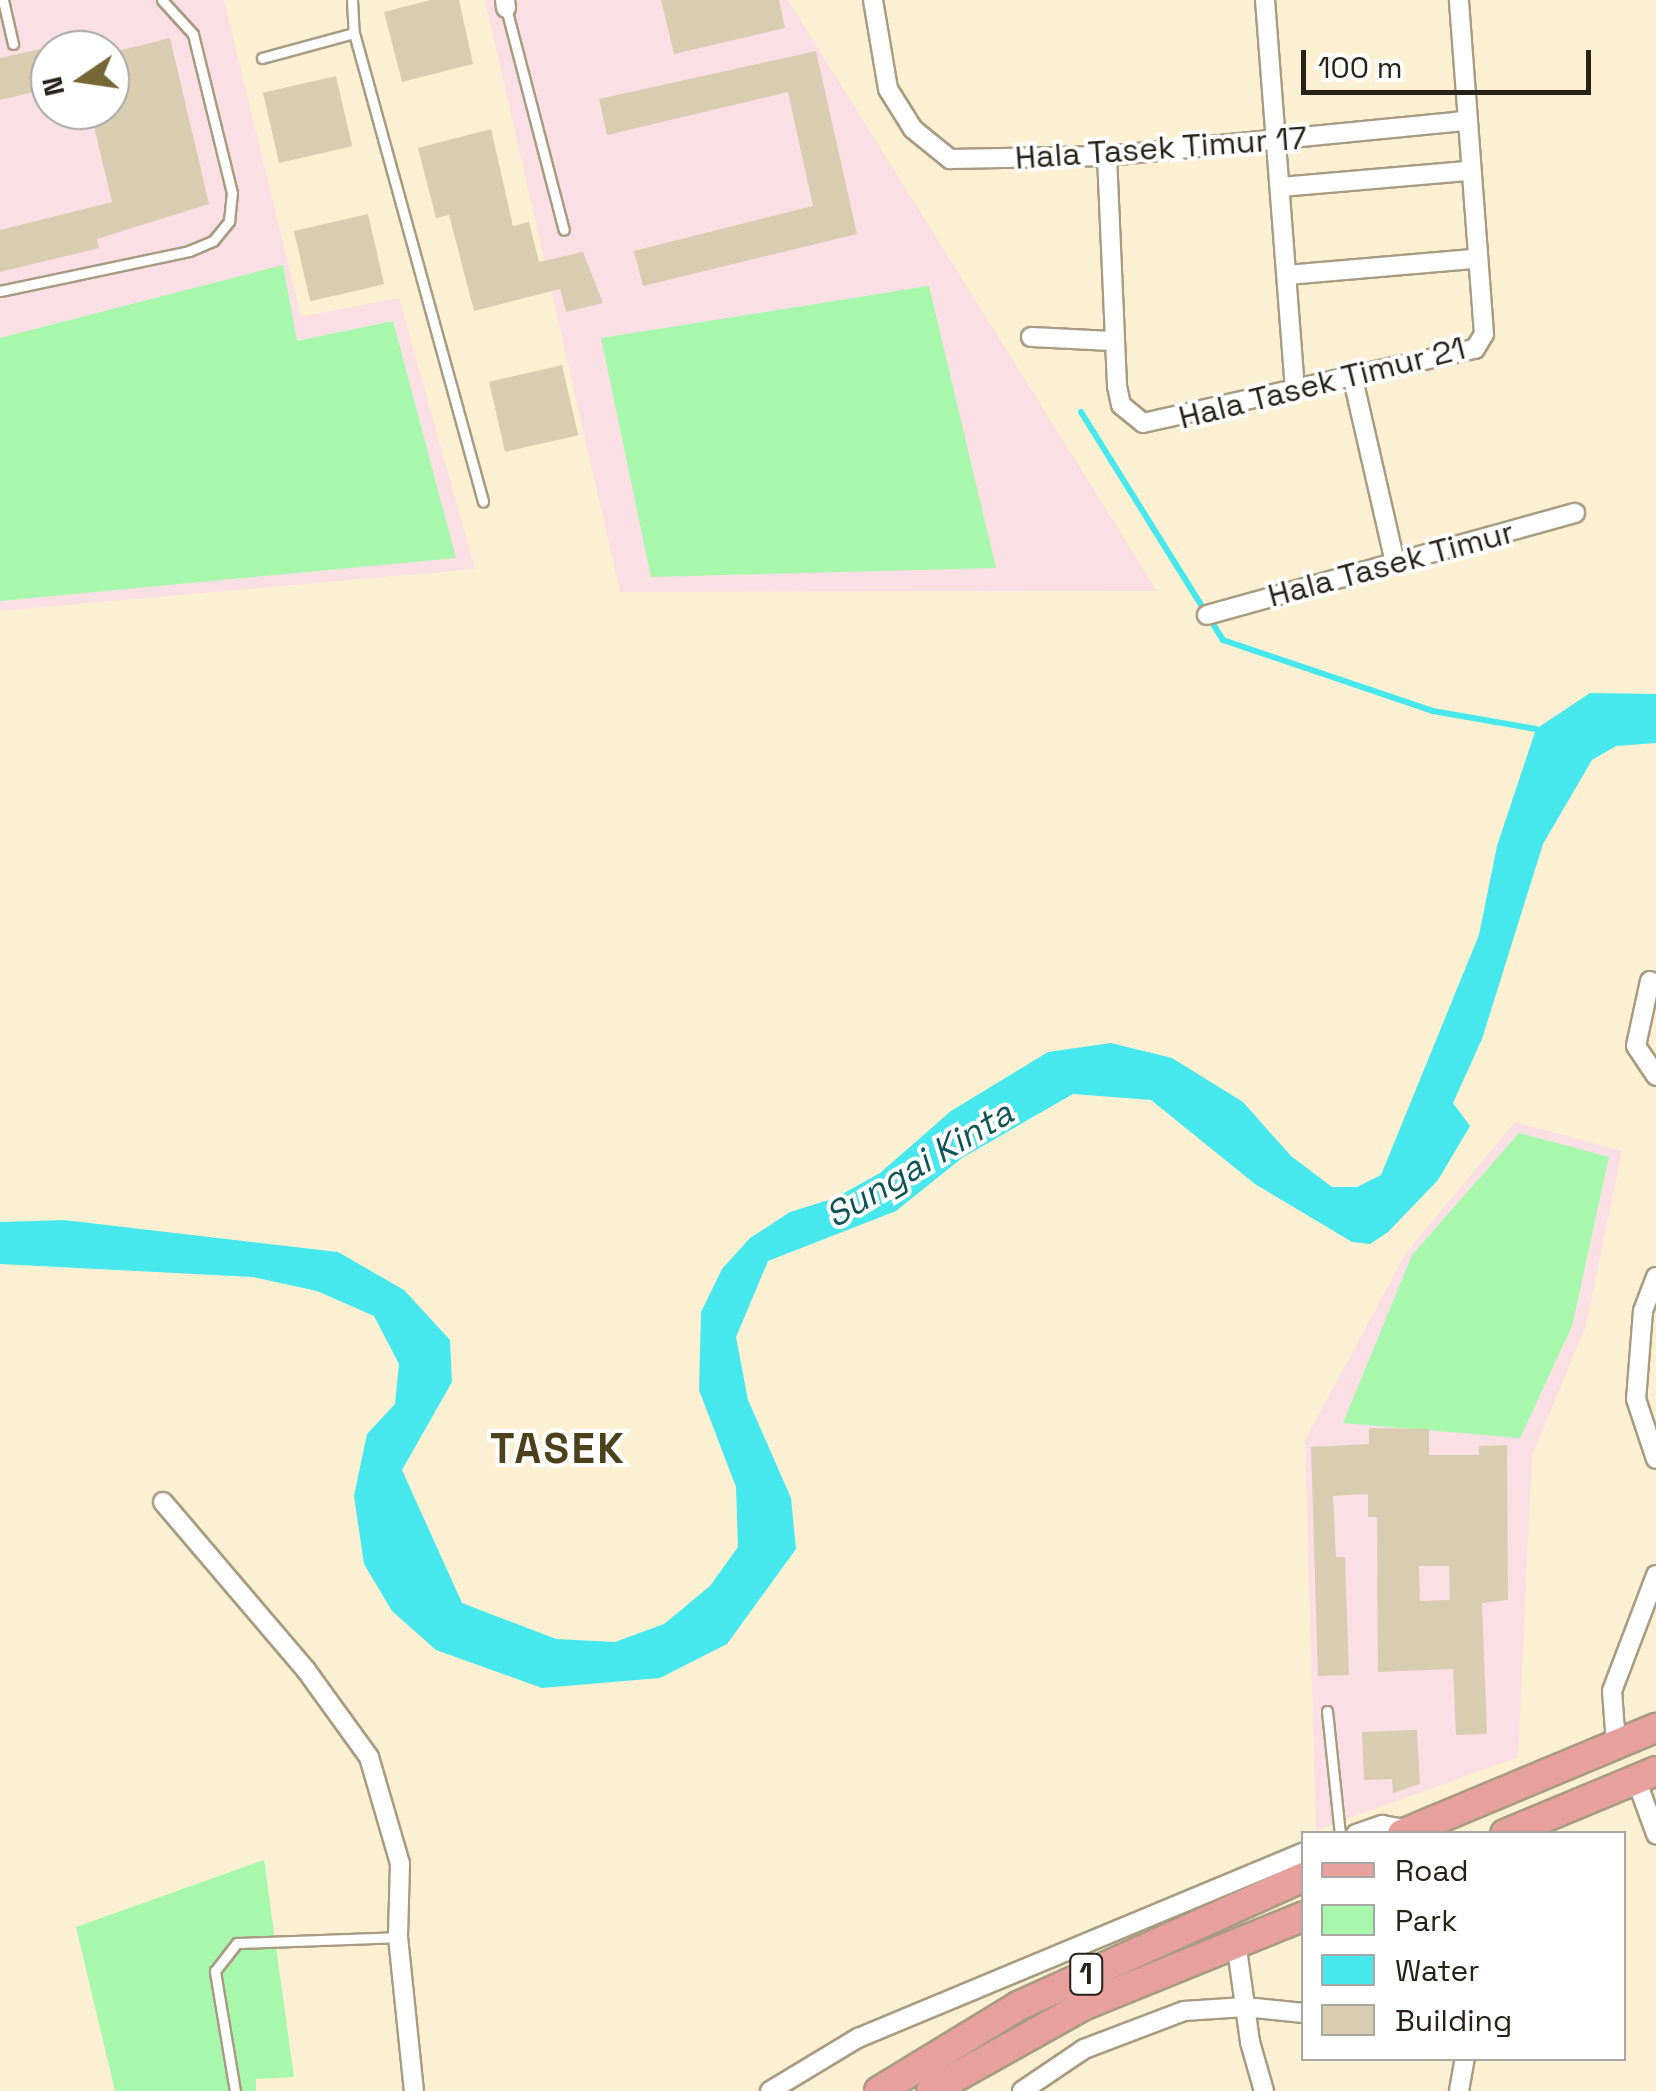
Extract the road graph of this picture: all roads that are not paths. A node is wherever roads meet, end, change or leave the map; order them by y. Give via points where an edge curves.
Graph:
1 (17, 0) edge
2 (162, 0) edge
3 (352, 0) edge
4 (874, 0) edge
5 (1266, 0) edge
6 (1459, 0) edge
7 (2, 2) edge
8 (506, 4) edge
9 (354, 33) junction
10 (13, 44) dead end
11 (262, 58) dead end
12 (1466, 121) junction
13 (1276, 140) junction
14 (1107, 156) junction
15 (1469, 171) junction
16 (1280, 188) junction
17 (564, 230) dead end
18 (1475, 260) junction
19 (1287, 276) junction
20 (0, 291) edge
21 (1031, 337) dead end
22 (1112, 341) junction
23 (1354, 379) junction
24 (1295, 390) junction
25 (483, 502) dead end
26 (1576, 514) dead end
27 (1395, 564) junction
28 (1207, 615) dead end
29 (1650, 981) dead end
30 (1656, 1076) edge
31 (1656, 1277) edge
32 (1656, 1459) edge
33 (163, 1502) dead end
34 (1656, 1576) edge
35 (1327, 1711) dead end
36 (1656, 1728) edge
37 (1616, 1744) junction
38 (1646, 1775) edge
39 (1340, 1831) edge
40 (1365, 1831) edge
41 (1403, 1831) edge
42 (1408, 1831) edge
43 (1513, 1831) edge
44 (1656, 1834) edge
45 (1298, 1862) edge
46 (1301, 1917) edge
47 (398, 1937) junction
48 (1236, 1942) junction
49 (1245, 2006) junction
50 (1301, 2013) edge
51 (1464, 2061) edge
52 (235, 2091) edge
53 (414, 2091) edge
54 (770, 2091) edge
55 (880, 2091) edge
56 (931, 2091) edge
57 (1022, 2091) edge
58 (1264, 2091) edge
59 (1459, 2091) edge

1 - 7 lane
2 - 20 lane via 193,34 232,193 229,221 213,240 190,251
3 - 9 lane
4 - 14 street, Hala Tasek Timur 17 via 888,90 913,129 950,159
5 - 13 street
6 - 12 street
7 - 10 lane
8 - 17 lane
9 - 11 lane
9 - 25 lane
12 - 13 street, Hala Tasek Timur 17
12 - 15 street
13 - 14 street, Hala Tasek Timur 17
13 - 16 street
14 - 22 street
15 - 16 street
15 - 18 street
16 - 19 street
18 - 19 street
18 - 23 street, Hala Tasek Timur 21 via 1481,342
19 - 24 street
21 - 22 street
22 - 24 street, Hala Tasek Timur 21 via 1121,405 1143,423 1162,424
23 - 24 street, Hala Tasek Timur 21
23 - 27 street
26 - 27 street, Hala Tasek Timur
27 - 28 street, Hala Tasek Timur
29 - 30 street via 1636,1046
31 - 32 street via 1643,1311 1636,1400
33 - 47 street via 306,1670 368,1757 400,1864
34 - 37 street via 1612,1691
35 - 39 lane
36 - 37 main road
37 - 42 main road
38 - 43 main road
38 - 44 street
40 - 41 street via 1382,1825
45 - 54 street via 858,2038
45 - 55 main road, 1 via 1261,1896 1018,2006
46 - 48 main road, 1
47 - 52 lane via 237,1943 215,1972
47 - 53 street
48 - 49 street
48 - 56 main road, 1 via 1086,2005
49 - 50 street
49 - 57 street via 1168,2017 1084,2049
49 - 58 street
51 - 59 street

